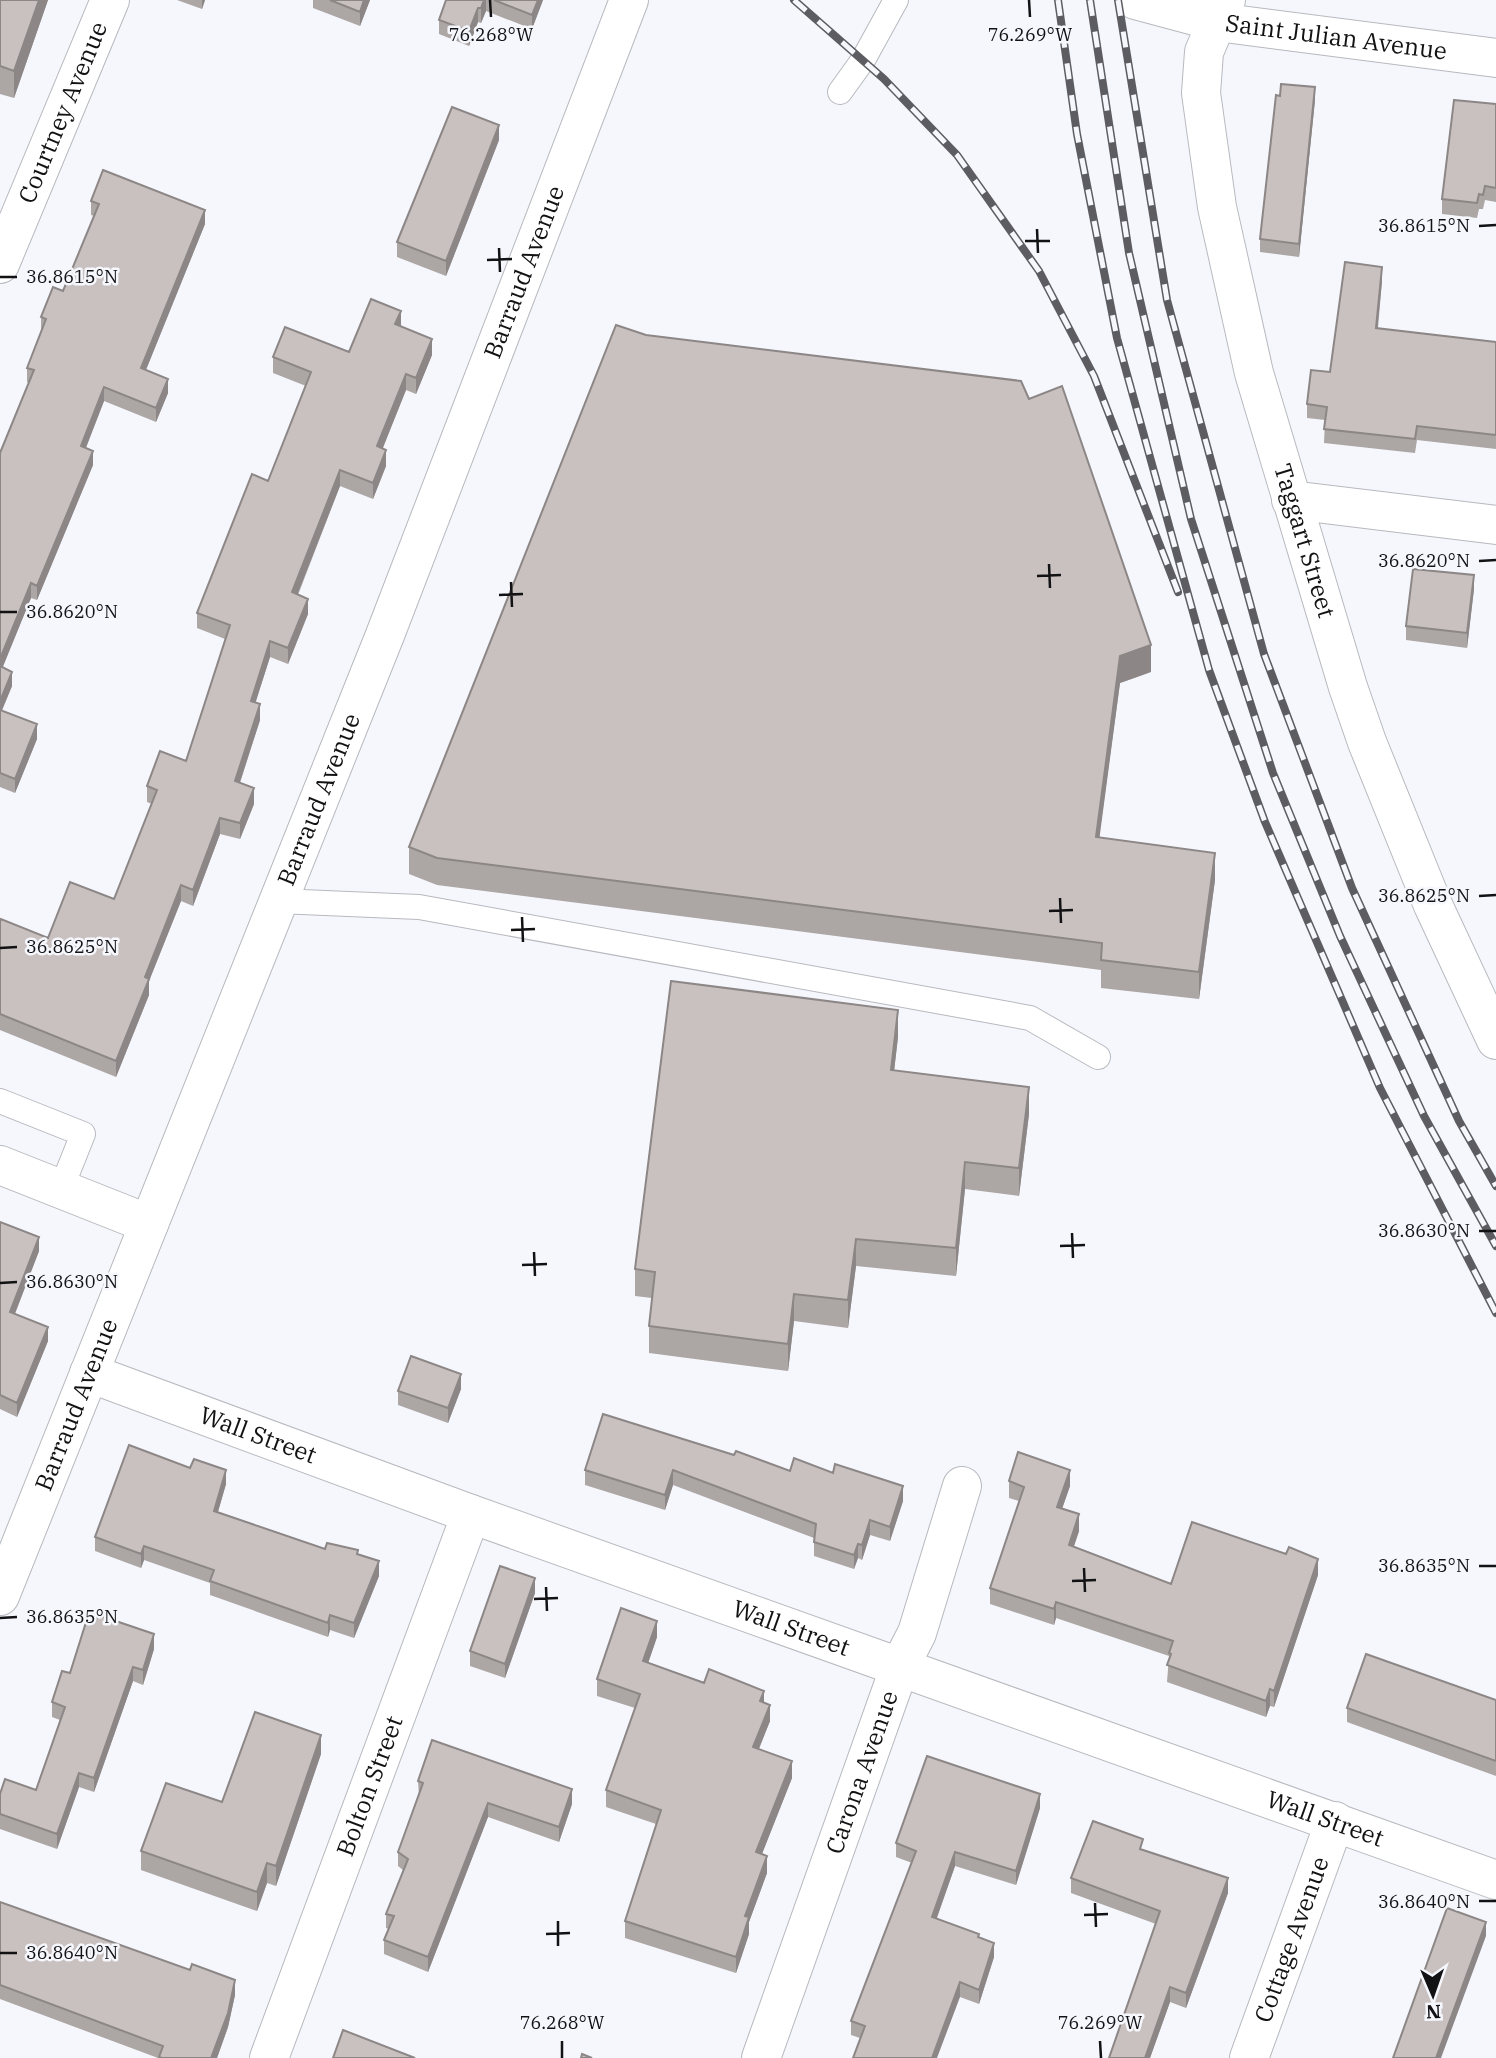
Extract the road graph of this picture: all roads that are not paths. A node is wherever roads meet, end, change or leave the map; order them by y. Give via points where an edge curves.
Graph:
1 (110, 0) edge
2 (629, 0) edge
3 (896, 0) edge
4 (1135, 0) edge
5 (1222, 11) edge
6 (1496, 58) edge
7 (840, 92) dead end
8 (0, 264) edge
9 (1291, 500) junction
10 (1496, 525) edge
11 (278, 901) junction
12 (1483, 988) edge
13 (1496, 1040) edge
14 (1098, 1057) dead end
15 (0, 1101) edge
16 (0, 1165) edge
17 (61, 1189) junction
18 (149, 1224) junction
19 (89, 1373) junction
20 (962, 1486) dead end
21 (471, 1514) junction
22 (0, 1596) edge
23 (900, 1666) junction
24 (1335, 1821) junction
25 (1496, 1880) edge
26 (269, 2058) edge
27 (761, 2058) edge
28 (1249, 2058) edge

1 - 8 street, Courtney Avenue
2 - 11 street, Barraud Avenue
3 - 7 lane
4 - 5 street, Saint Julian Avenue
5 - 6 street, Saint Julian Avenue
5 - 9 street, Taggart Street via 1204,52 1201,93 1217,207 1254,373
9 - 10 street
9 - 12 street, Taggart Street via 1367,742 1433,905
11 - 14 lane via 419,907 1030,1018
11 - 18 street, Barraud Avenue
12 - 13 street, Taggart Street
15 - 17 lane via 83,1134
16 - 17 street
17 - 18 street
18 - 19 street, Barraud Avenue
19 - 21 street, Wall Street
19 - 22 street, Barraud Avenue
20 - 23 street, Carona Avenue via 918,1633
21 - 23 street, Wall Street
21 - 26 street, Bolton Street
23 - 24 street, Wall Street
23 - 27 street, Carona Avenue
24 - 25 street, Wall Street
24 - 28 street, Cottage Avenue

